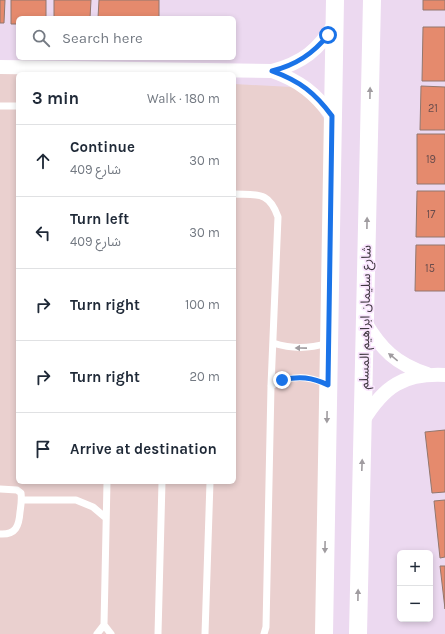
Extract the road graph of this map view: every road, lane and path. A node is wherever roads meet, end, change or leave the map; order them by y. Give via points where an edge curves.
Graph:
1 (335, 0) edge
2 (372, 0) edge
3 (334, 24) junction
4 (0, 67) edge
5 (272, 71) junction
6 (166, 72) edge
7 (0, 106) edge
8 (16, 106) edge
9 (332, 116) junction
10 (236, 194) edge
11 (365, 322) junction
12 (273, 343) junction
13 (328, 343) junction
14 (427, 374) junction
15 (445, 375) edge
16 (328, 385) junction
17 (271, 386) junction
18 (364, 421) junction
19 (107, 484) edge
20 (162, 484) edge
21 (210, 484) edge
22 (0, 489) edge
23 (22, 500) junction
24 (106, 518) junction
25 (0, 534) edge
26 (104, 625) junction
27 (97, 634) edge
28 (111, 634) edge
29 (158, 634) edge
30 (205, 634) edge
31 (264, 634) edge
32 (324, 634) edge
33 (358, 634) edge

1 - 3 street
11 -> 2 street, شارع سليمان ابراهيم المسلم
3 - 5 street via 320,45 310,54 298,62
3 - 9 street
4 - 6 street
5 - 6 street
5 - 9 street via 300,83 312,92
7 - 8 lane
9 - 13 street
10 - 12 lane via 257,194 268,199 278,217
14 -> 11 street via 403,365 393,357 382,347
11 - 18 street, شارع سليمان ابراهيم المسلم
13 -> 12 lane via 301,348
12 - 17 lane
13 - 16 street
14 - 15 street
14 - 18 street via 392,387 376,402
16 - 17 lane via 317,380 294,378 282,380
16 -> 32 street
17 - 31 lane
33 -> 18 street, شارع سليمان ابراهيم المسلم
19 - 24 lane
20 - 29 lane
21 - 30 lane
22 - 23 lane via 17,490 21,493
23 - 24 lane via 76,500 93,507
23 - 25 lane via 19,524 15,530
24 - 26 lane
26 - 27 lane
26 - 28 lane

